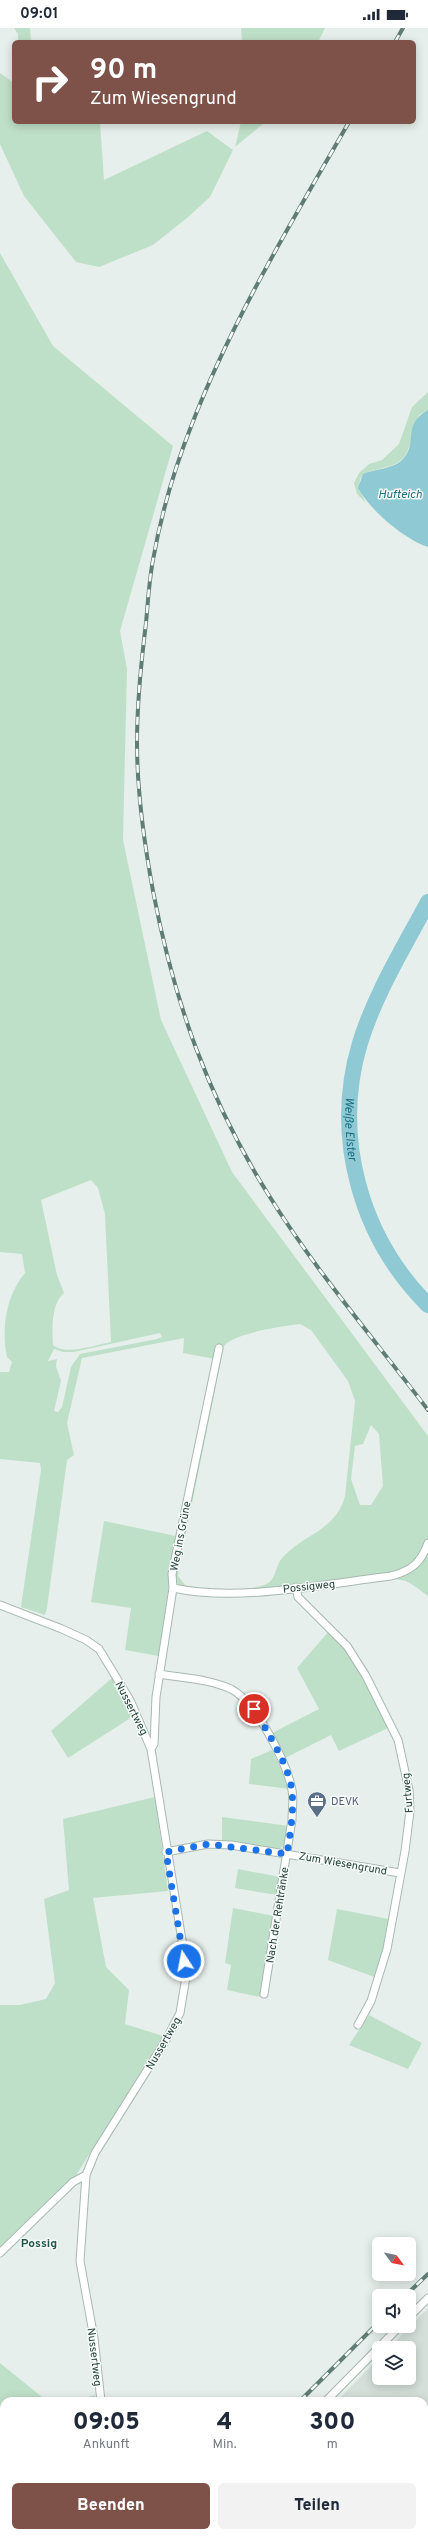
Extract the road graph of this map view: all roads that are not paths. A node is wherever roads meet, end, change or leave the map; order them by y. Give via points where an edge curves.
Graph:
1 (219, 1348) dead end
2 (428, 1543) edge
3 (296, 1587) junction
4 (173, 1588) junction
5 (0, 1605) edge
6 (159, 1674) junction
7 (151, 1749) junction
8 (166, 1852) junction
9 (287, 1854) junction
10 (400, 1873) junction
11 (264, 1994) dead end
12 (358, 2025) dead end
13 (86, 2175) junction
14 (0, 2253) edge
15 (428, 2298) edge
16 (416, 2310) edge
17 (393, 2333) edge
18 (101, 2397) edge
19 (330, 2397) edge

1 - 4 street, Weg ins Grüne via 181,1527 172,1574
2 - 3 street, Possigweg via 416,1565 405,1573
3 - 4 street, Possigweg via 206,1594
3 - 10 street, Furtweg via 298,1597 347,1646 366,1676 398,1740 409,1790 410,1811
4 - 6 street, Weg ins Grüne
5 - 7 street, Nussertweg via 62,1629 99,1649 130,1700
6 - 7 street, Weg ins Grüne via 154,1744
6 - 9 street, Nach der Rehtränke via 226,1687 237,1693 254,1709 289,1778 292,1791 292,1820
7 - 8 street, Nussertweg
8 - 9 street, Zum Wiesengrund via 208,1844
8 - 13 street, Nussertweg via 187,1971 180,2013 166,2040 95,2153
9 - 10 street, Zum Wiesengrund
9 - 11 street, Nach der Rehtränke
10 - 12 street, Furtweg via 388,1949 380,1978
13 - 14 street via 73,2182
13 - 18 street, Nussertweg via 80,2261 94,2338
15 - 16 street
17 - 19 street

